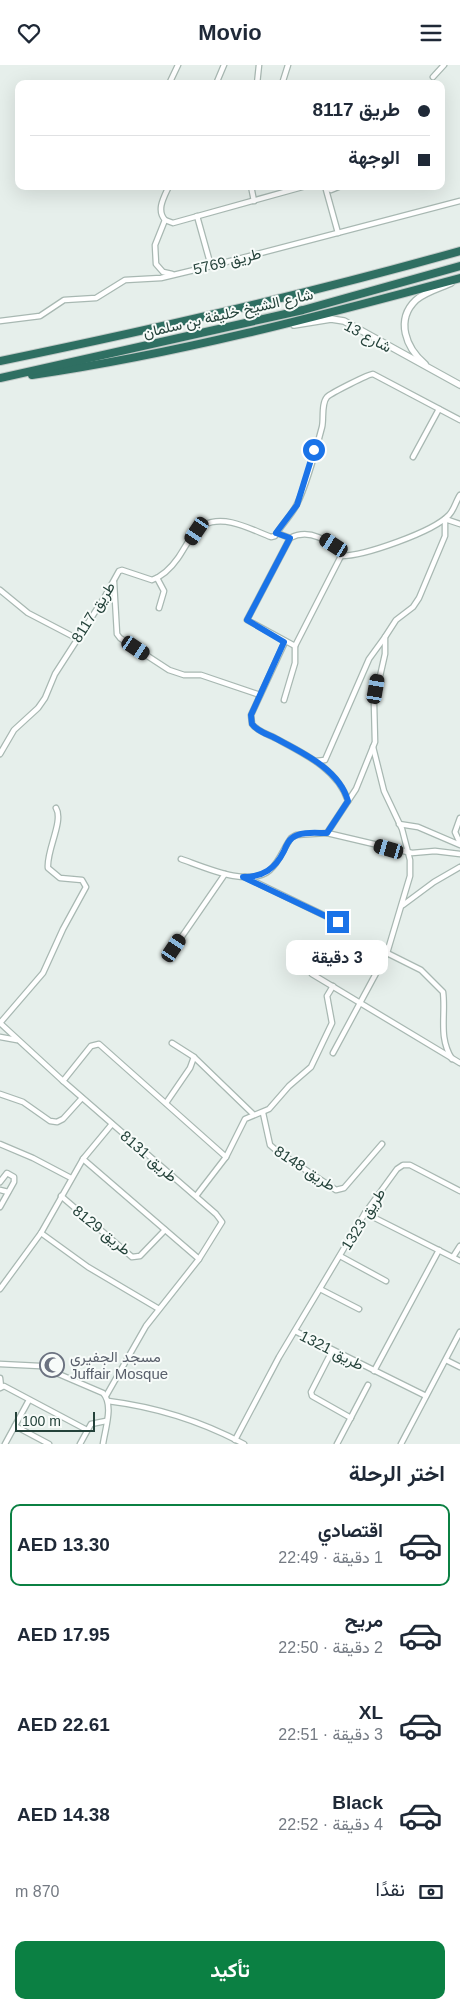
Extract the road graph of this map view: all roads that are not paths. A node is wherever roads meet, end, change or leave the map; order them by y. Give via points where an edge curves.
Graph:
1 (178, 65) edge
2 (224, 65) edge
3 (259, 65) edge
4 (288, 65) edge
5 (444, 65) edge
6 (433, 77) dead end
7 (171, 80) edge
8 (218, 80) edge
9 (257, 80) edge
10 (283, 80) edge
11 (167, 190) edge
12 (252, 190) edge
13 (292, 190) edge
14 (326, 190) edge
15 (254, 201) junction
16 (460, 201) edge
17 (197, 216) junction
18 (165, 220) junction
19 (338, 233) junction
20 (460, 251) edge
21 (211, 266) junction
22 (460, 267) edge
23 (174, 275) junction
24 (460, 279) edge
25 (0, 321) edge
26 (267, 329) junction
27 (0, 361) edge
28 (434, 372) junction
29 (0, 379) edge
30 (460, 385) edge
31 (439, 409) junction
32 (460, 420) edge
33 (413, 457) dead end
34 (460, 495) edge
35 (444, 519) junction
36 (460, 524) edge
37 (276, 533) junction
38 (290, 538) junction
39 (341, 556) junction
40 (157, 578) junction
41 (113, 581) junction
42 (0, 590) edge
43 (159, 608) dead end
44 (385, 637) junction
45 (76, 638) junction
46 (284, 642) junction
47 (295, 646) junction
48 (260, 695) junction
49 (284, 700) dead end
50 (373, 746) junction
51 (0, 754) edge
52 (315, 761) junction
53 (348, 801) junction
54 (56, 808) dead end
55 (460, 818) edge
56 (399, 824) junction
57 (327, 833) junction
58 (459, 841) edge
59 (406, 852) junction
60 (460, 854) edge
61 (181, 859) dead end
62 (460, 867) edge
63 (225, 874) junction
64 (243, 877) junction
65 (402, 905) junction
66 (338, 922) dead end
67 (174, 948) dead end
68 (387, 953) junction
69 (312, 974) dead end
70 (333, 986) junction
71 (361, 1003) junction
72 (0, 1023) edge
73 (0, 1037) edge
74 (18, 1040) junction
75 (172, 1043) dead end
76 (333, 1053) dead end
77 (194, 1057) junction
78 (453, 1060) junction
79 (460, 1063) edge
80 (62, 1081) junction
81 (0, 1094) edge
82 (82, 1098) junction
83 (166, 1103) junction
84 (262, 1113) junction
85 (253, 1114) junction
86 (112, 1124) junction
87 (0, 1144) edge
88 (382, 1144) dead end
89 (226, 1157) junction
90 (83, 1159) junction
91 (71, 1178) junction
92 (0, 1182) edge
93 (0, 1190) edge
94 (460, 1191) edge
95 (8, 1193) junction
96 (61, 1196) junction
97 (196, 1196) junction
98 (0, 1207) edge
99 (365, 1213) junction
100 (164, 1229) junction
101 (41, 1233) junction
102 (460, 1246) edge
103 (439, 1250) junction
104 (340, 1255) junction
105 (453, 1257) junction
106 (199, 1259) junction
107 (460, 1261) edge
108 (386, 1281) dead end
109 (0, 1289) edge
110 (320, 1289) junction
111 (159, 1309) junction
112 (360, 1309) dead end
113 (295, 1331) junction
114 (460, 1332) edge
115 (332, 1351) junction
116 (446, 1360) junction
117 (0, 1364) edge
118 (460, 1367) edge
119 (374, 1371) junction
120 (0, 1378) edge
121 (368, 1385) dead end
122 (0, 1387) edge
123 (92, 1387) junction
124 (426, 1396) junction
125 (107, 1398) junction
126 (29, 1400) junction
127 (351, 1418) junction
128 (106, 1419) junction
129 (15, 1426) junction
130 (87, 1430) junction
131 (235, 1440) junction
132 (5, 1444) edge
133 (48, 1444) edge
134 (80, 1444) edge
135 (103, 1444) edge
136 (244, 1444) edge
137 (337, 1444) edge
138 (400, 1444) edge

1 - 7 street
2 - 8 street
3 - 9 street
4 - 10 street
5 - 6 street
11 - 18 street via 161,207
12 - 15 street
13 - 15 street
14 - 19 street
15 - 17 street
16 - 19 street, طريق 5769
17 - 18 street via 173,223
17 - 21 street
18 - 23 street via 155,245 156,265 163,272
19 - 21 street, طريق 5769
20 - 27 highway, شارع الشيخ خليفة بن سلمان via 169,326
21 - 23 street, طريق 5769
22 - 29 highway, شارع الشيخ خليفة بن سلمان via 303,310
23 - 25 street, طريق 5769 via 125,281 96,298 64,300 40,316
24 - 26 highway
24 - 28 street, شارع 13 via 423,296 408,310 404,325 406,338 415,355
26 - 28 street, شارع 13 via 332,319 344,321
26 - 29 highway via 80,367
28 - 30 street, شارع 13
31 - 32 street
31 - 33 street
31 - 37 street via 376,375 367,374 326,398 322,427 297,505
34 - 35 street
35 - 36 street
35 - 39 street via 431,528 379,549
35 - 44 street via 445,536 419,598 396,620
37 - 38 street
37 - 40 street via 271,537 237,524 205,524 171,568
38 - 39 street via 297,534 321,537 334,545
38 - 46 street via 247,620
39 - 47 street
40 - 41 street, طريق 8117 via 152,580 122,570
40 - 43 street via 164,591
41 - 45 street, طريق 8117
41 - 48 street via 117,634 120,637 168,670 184,675 201,675
42 - 45 street via 28,613
44 - 50 street via 385,654 374,703
44 - 52 street via 369,659 325,759
45 - 51 street, طريق 8117 via 45,698 14,730
46 - 47 street
46 - 48 street
47 - 49 street via 295,663
48 - 52 street via 251,715 254,727
50 - 53 street
50 - 56 street via 384,791
52 - 53 street via 339,781
53 - 57 street
54 - 72 street via 59,817 47,859 48,868 60,878 82,880 86,887 43,973
55 - 58 street via 455,832
56 - 58 street
56 - 59 street
57 - 59 street
57 - 64 street via 296,835 277,863 263,875
59 - 60 street via 450,851
59 - 65 street via 410,860 410,876
61 - 63 street
62 - 65 street via 434,881
63 - 64 street
63 - 67 street
64 - 66 street
65 - 68 street
68 - 71 street
68 - 78 street via 421,970 443,992 444,1039
69 - 70 street
70 - 71 street
70 - 84 street via 327,996 332,1023 314,1062
71 - 76 street
71 - 78 street
72 - 74 street, طريق 8131
73 - 74 street
74 - 80 street, طريق 8131
75 - 77 street
77 - 83 street
77 - 85 street
78 - 79 street
80 - 82 street, طريق 8131
80 - 83 street via 96,1043
81 - 82 street via 24,1102 54,1122 63,1119
82 - 86 street, طريق 8131
83 - 89 street
84 - 85 street
84 - 88 street, طريق 8148 via 270,1145 336,1190 344,1189
85 - 89 street via 243,1122
86 - 90 street, طريق 8129
86 - 97 street, طريق 8131
87 - 91 street
89 - 97 street
90 - 91 street, طريق 8129
90 - 100 street
91 - 96 street, طريق 8129
92 - 95 street via 4,1174 12,1174 14,1179
93 - 95 street
94 - 99 street, طريق 1323 via 410,1165 403,1165 392,1174
95 - 98 street
96 - 100 street, طريق 8129 via 132,1257 140,1256
96 - 101 street, طريق 8129
97 - 106 street, طريق 8131 via 222,1222
99 - 103 street
99 - 104 street, طريق 1323
100 - 106 street
101 - 109 street, طريق 8129
101 - 111 street via 88,1267
102 - 105 street
103 - 105 street
103 - 119 street
104 - 108 street
104 - 110 street, طريق 1323
105 - 107 street
106 - 111 street
110 - 112 street
110 - 113 street, طريق 1323
111 - 125 street via 146,1326
113 - 115 street, طريق 1321
113 - 131 street, طريق 1321
114 - 116 street
115 - 119 street, طريق 1321
115 - 127 street via 311,1392 312,1396
116 - 118 street
116 - 124 street
117 - 123 street via 40,1366
119 - 124 street, طريق 1321
120 - 122 street
121 - 127 street
122 - 126 street
123 - 125 street
123 - 128 street via 104,1398
124 - 138 street
125 - 128 street
125 - 131 street via 141,1405
126 - 129 street
126 - 130 street
127 - 137 street
128 - 130 street via 94,1423
128 - 135 street
129 - 132 street
129 - 133 street
130 - 134 street
131 - 136 street

